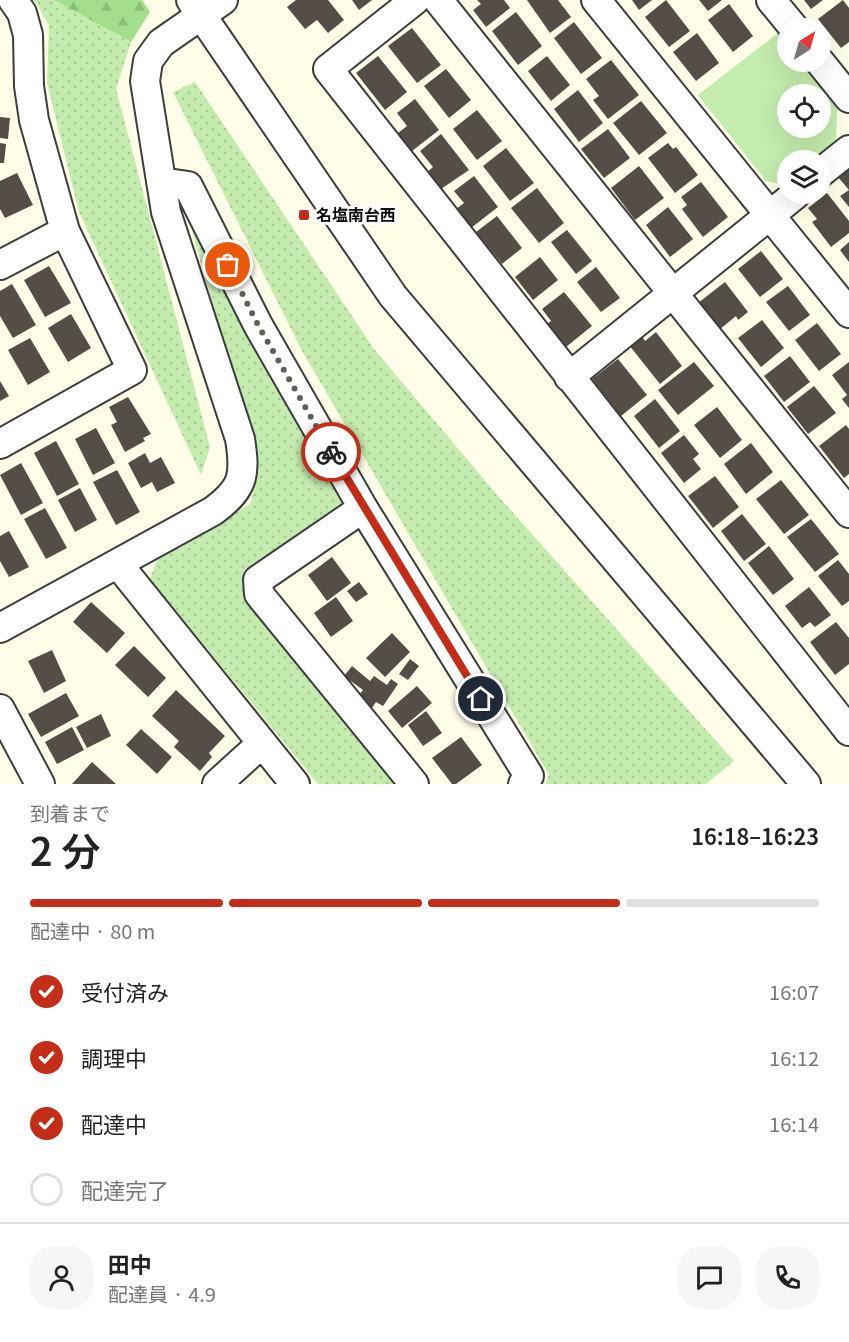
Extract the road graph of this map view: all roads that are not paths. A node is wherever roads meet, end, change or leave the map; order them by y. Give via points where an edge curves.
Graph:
1 (13, 0) edge
2 (415, 0) edge
3 (438, 0) edge
4 (596, 0) edge
5 (771, 0) edge
6 (205, 5) edge
7 (786, 18) edge
8 (828, 72) edge
9 (849, 98) edge
10 (849, 150) edge
11 (831, 164) edge
12 (161, 182) junction
13 (784, 204) edge
14 (770, 215) junction
15 (65, 231) junction
16 (0, 265) edge
17 (673, 292) junction
18 (849, 313) edge
19 (569, 377) junction
20 (0, 444) edge
21 (363, 508) junction
22 (849, 513) edge
23 (118, 564) junction
24 (0, 628) edge
25 (0, 709) edge
26 (844, 713) edge
27 (261, 744) junction
28 (40, 784) edge
29 (217, 784) edge
30 (295, 784) edge
31 (414, 784) edge
32 (523, 784) edge
33 (806, 784) edge

1 - 15 street via 22,13 28,35 34,120
2 - 19 street via 328,69
3 - 17 street
4 - 14 street
5 - 7 street
6 - 12 street via 160,43 148,61 145,81
6 - 33 street via 393,296
8 - 9 street
10 - 11 street
12 - 21 street via 188,186 258,325
12 - 23 street via 166,212 244,461 233,497
13 - 14 street
14 - 17 street
14 - 18 street
15 - 16 street
15 - 20 street via 132,370
17 - 19 street
17 - 22 street
19 - 26 street
21 - 31 street via 258,580 259,594
21 - 32 street via 529,776
23 - 24 street
23 - 27 street
25 - 28 street
27 - 29 street
27 - 30 street

